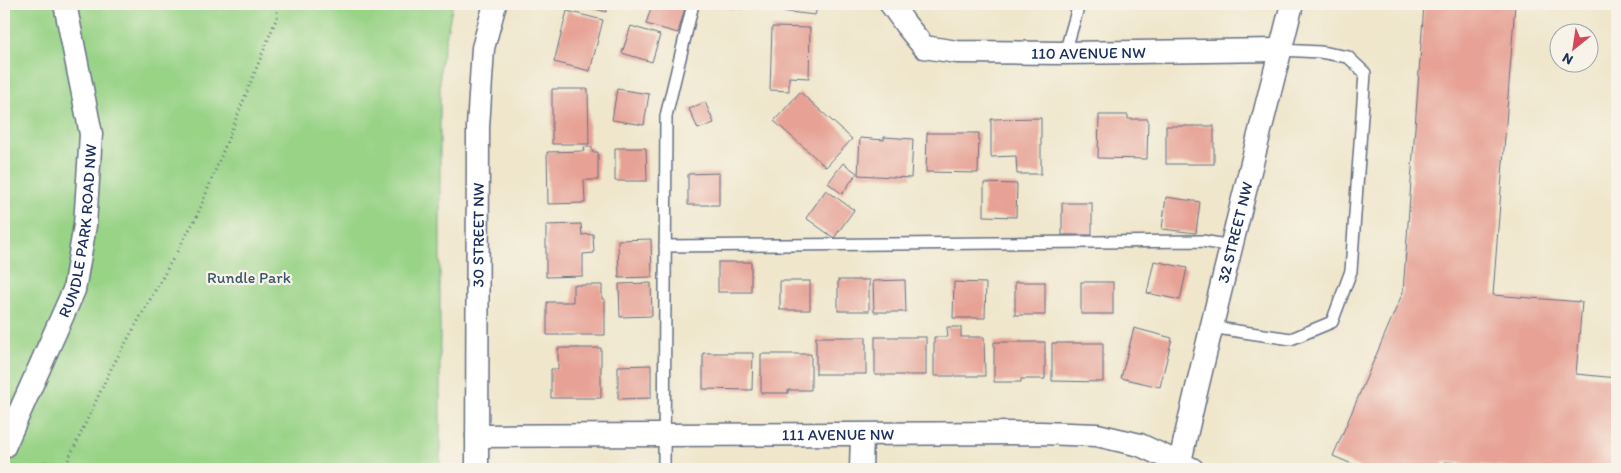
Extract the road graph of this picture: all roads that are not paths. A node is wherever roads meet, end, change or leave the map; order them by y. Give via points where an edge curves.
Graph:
1 (65, 4) edge
2 (495, 4) edge
3 (693, 4) edge
4 (891, 4) edge
5 (1079, 4) edge
6 (1292, 4) edge
7 (1280, 50) junction
8 (1065, 53) junction
9 (665, 246) junction
10 (1232, 246) junction
11 (1210, 327) junction
12 (664, 434) junction
13 (862, 434) junction
14 (477, 436) junction
15 (4, 447) edge
16 (1186, 466) edge
17 (477, 469) edge
18 (664, 469) edge
19 (861, 469) edge

1 - 15 street, RUNDLE PARK ROAD NW via 91,134 85,225 74,290
2 - 14 street, 30 STREET NW via 483,48 478,127
3 - 9 lane via 666,116
4 - 8 street, 110 AVENUE NW via 924,47 957,52
5 - 8 lane
6 - 7 street, 32 STREET NW
7 - 8 street, 110 AVENUE NW
7 - 10 street, 32 STREET NW
7 - 11 lane via 1320,52 1348,58 1365,73 1351,271 1332,322 1290,339
9 - 10 lane via 1202,241
9 - 12 lane
10 - 11 street, 32 STREET NW
11 - 16 street, 32 STREET NW
12 - 13 street, 111 AVENUE NW
12 - 14 street, 111 AVENUE NW
12 - 18 lane
13 - 16 street, 111 AVENUE NW via 1097,435 1140,445
13 - 19 street
14 - 17 street, 30 STREET NW

